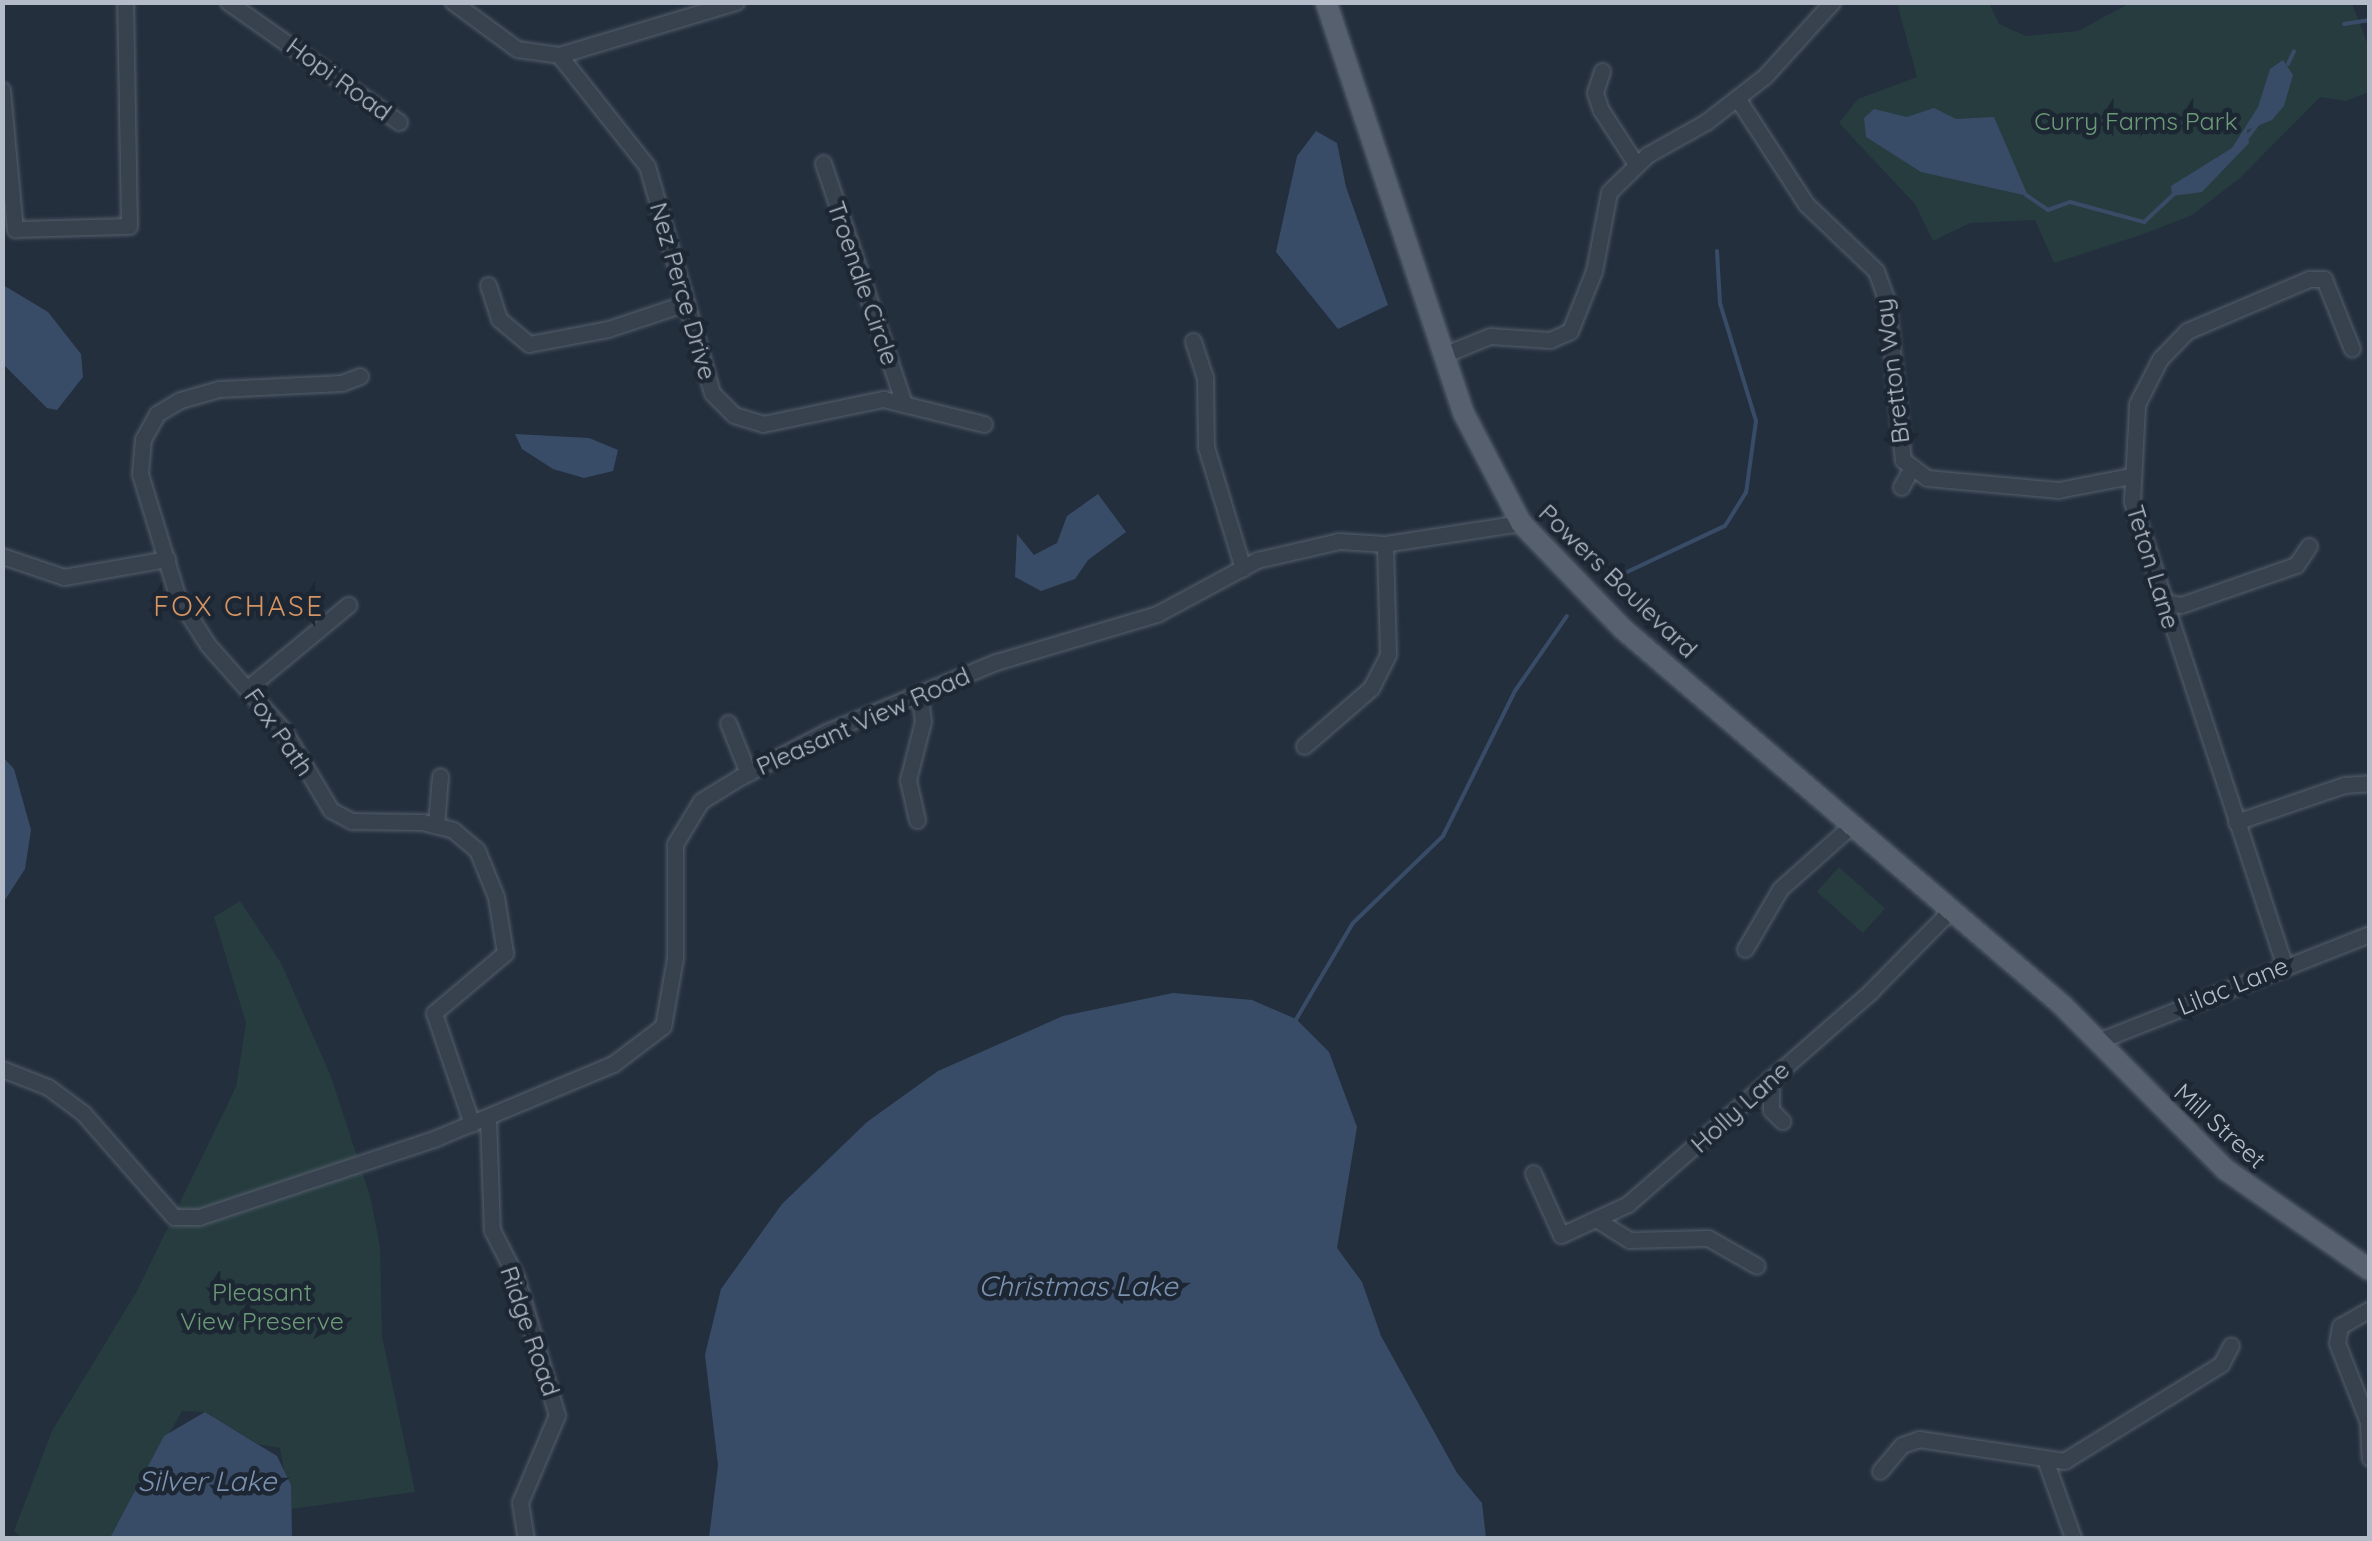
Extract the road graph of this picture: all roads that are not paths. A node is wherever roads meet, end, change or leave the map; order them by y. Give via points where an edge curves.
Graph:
1 (125, 2) edge
2 (228, 2) edge
3 (453, 2) edge
4 (736, 2) edge
5 (1326, 2) edge
6 (1832, 2) edge
7 (559, 56) junction
8 (1602, 71) dead end
9 (2, 90) edge
10 (1737, 98) junction
11 (399, 122) dead end
12 (823, 163) dead end
13 (1636, 164) junction
14 (488, 285) dead end
15 (683, 304) junction
16 (1192, 341) dead end
17 (2352, 349) dead end
18 (1443, 355) junction
19 (360, 376) dead end
20 (904, 403) junction
21 (984, 424) dead end
22 (1912, 467) junction
23 (2130, 476) junction
24 (1901, 487) dead end
25 (1520, 522) junction
26 (1384, 544) junction
27 (2309, 546) dead end
28 (2, 556) edge
29 (167, 560) junction
30 (1243, 570) junction
31 (2163, 602) junction
32 (348, 605) dead end
33 (248, 687) junction
34 (919, 694) junction
35 (728, 723) dead end
36 (1304, 746) dead end
37 (748, 773) junction
38 (440, 776) dead end
39 (2370, 783) edge
40 (918, 820) dead end
41 (2236, 822) junction
42 (1853, 824) junction
43 (436, 826) junction
44 (1952, 909) junction
45 (2370, 934) edge
46 (1746, 949) dead end
47 (2284, 964) junction
48 (2098, 1041) junction
49 (2, 1069) edge
50 (1771, 1078) junction
51 (480, 1121) junction
52 (1782, 1121) dead end
53 (1533, 1173) dead end
54 (1599, 1221) junction
55 (1757, 1266) dead end
56 (2370, 1270) edge
57 (2370, 1309) edge
58 (2232, 1345) dead end
59 (2369, 1426) edge
60 (2370, 1458) edge
61 (2046, 1462) junction
62 (1880, 1471) dead end
63 (526, 1538) edge
64 (2073, 1538) edge

1 - 9 street via 128,226 15,228
2 - 11 street, Hopi Road
3 - 7 street via 516,49
4 - 7 street
5 - 18 main road, Powers Boulevard
6 - 10 street via 1817,25
7 - 15 street, Nez Perce Drive via 648,166
8 - 13 street via 1595,93 1600,110
10 - 13 street
10 - 22 street, Bretton Way via 1806,204 1876,271 1887,301 1898,437 1903,460
12 - 20 street, Troendle Circle
13 - 18 street via 1609,192 1594,272 1570,331 1538,340 1490,336
14 - 15 street via 499,319 530,344 608,329
15 - 20 street, Nez Perce Drive via 712,393 734,415 763,424 883,399
16 - 30 street via 1205,377 1206,447
17 - 23 street, Teton Lane via 2324,279 2226,310 2187,331 2160,359 2137,404
18 - 25 main road, Powers Boulevard via 1472,430
19 - 29 street, Fox Path via 342,383 218,389 156,414 143,439 140,474
20 - 21 street, Nez Perce Drive
22 - 23 street, Bretton Way via 1927,478 2058,490
22 - 24 street
23 - 31 street, Teton Lane
25 - 26 street, Pleasant View Road
25 - 42 main road, Powers Boulevard via 1624,628
26 - 30 street, Pleasant View Road via 1293,550
26 - 36 street via 1388,654 1371,688
27 - 31 street via 2296,565 2181,605
28 - 29 street via 64,577
29 - 33 street, Fox Path via 178,598 208,645
30 - 34 street, Pleasant View Road via 1157,614 996,662
31 - 41 street, Teton Lane
32 - 33 street
33 - 43 street, Fox Path via 331,810 352,821
34 - 37 street, Pleasant View Road
34 - 40 street via 922,721 908,780
35 - 37 street
37 - 51 street, Pleasant View Road via 701,800 674,844 675,958 662,1026 613,1064
38 - 43 street
39 - 41 street via 2344,785
41 - 47 street, Teton Lane
42 - 44 main road, Powers Boulevard
42 - 46 street via 1780,888
43 - 51 street, Fox Path via 477,850 507,938 496,966 447,996 434,1013
44 - 48 main road, Powers Boulevard
44 - 50 street, Holly Lane via 1896,969
45 - 47 street, Lilac Lane
47 - 48 street, Lilac Lane
48 - 56 main road, Mill Street via 2226,1170
49 - 51 street, Pleasant View Road via 48,1087 83,1113 174,1217 198,1218
50 - 52 street via 1772,1110
50 - 54 street, Holly Lane via 1650,1188
51 - 63 street, Ridge Road via 492,1230 516,1278 557,1414 520,1502
53 - 54 street, Holly Lane via 1561,1235
54 - 55 street via 1628,1240 1708,1238
57 - 59 street via 2340,1326 2337,1343
58 - 61 street via 2221,1364 2157,1398 2095,1445 2064,1462
59 - 60 street
61 - 62 street via 1919,1438 1902,1445
61 - 64 street

